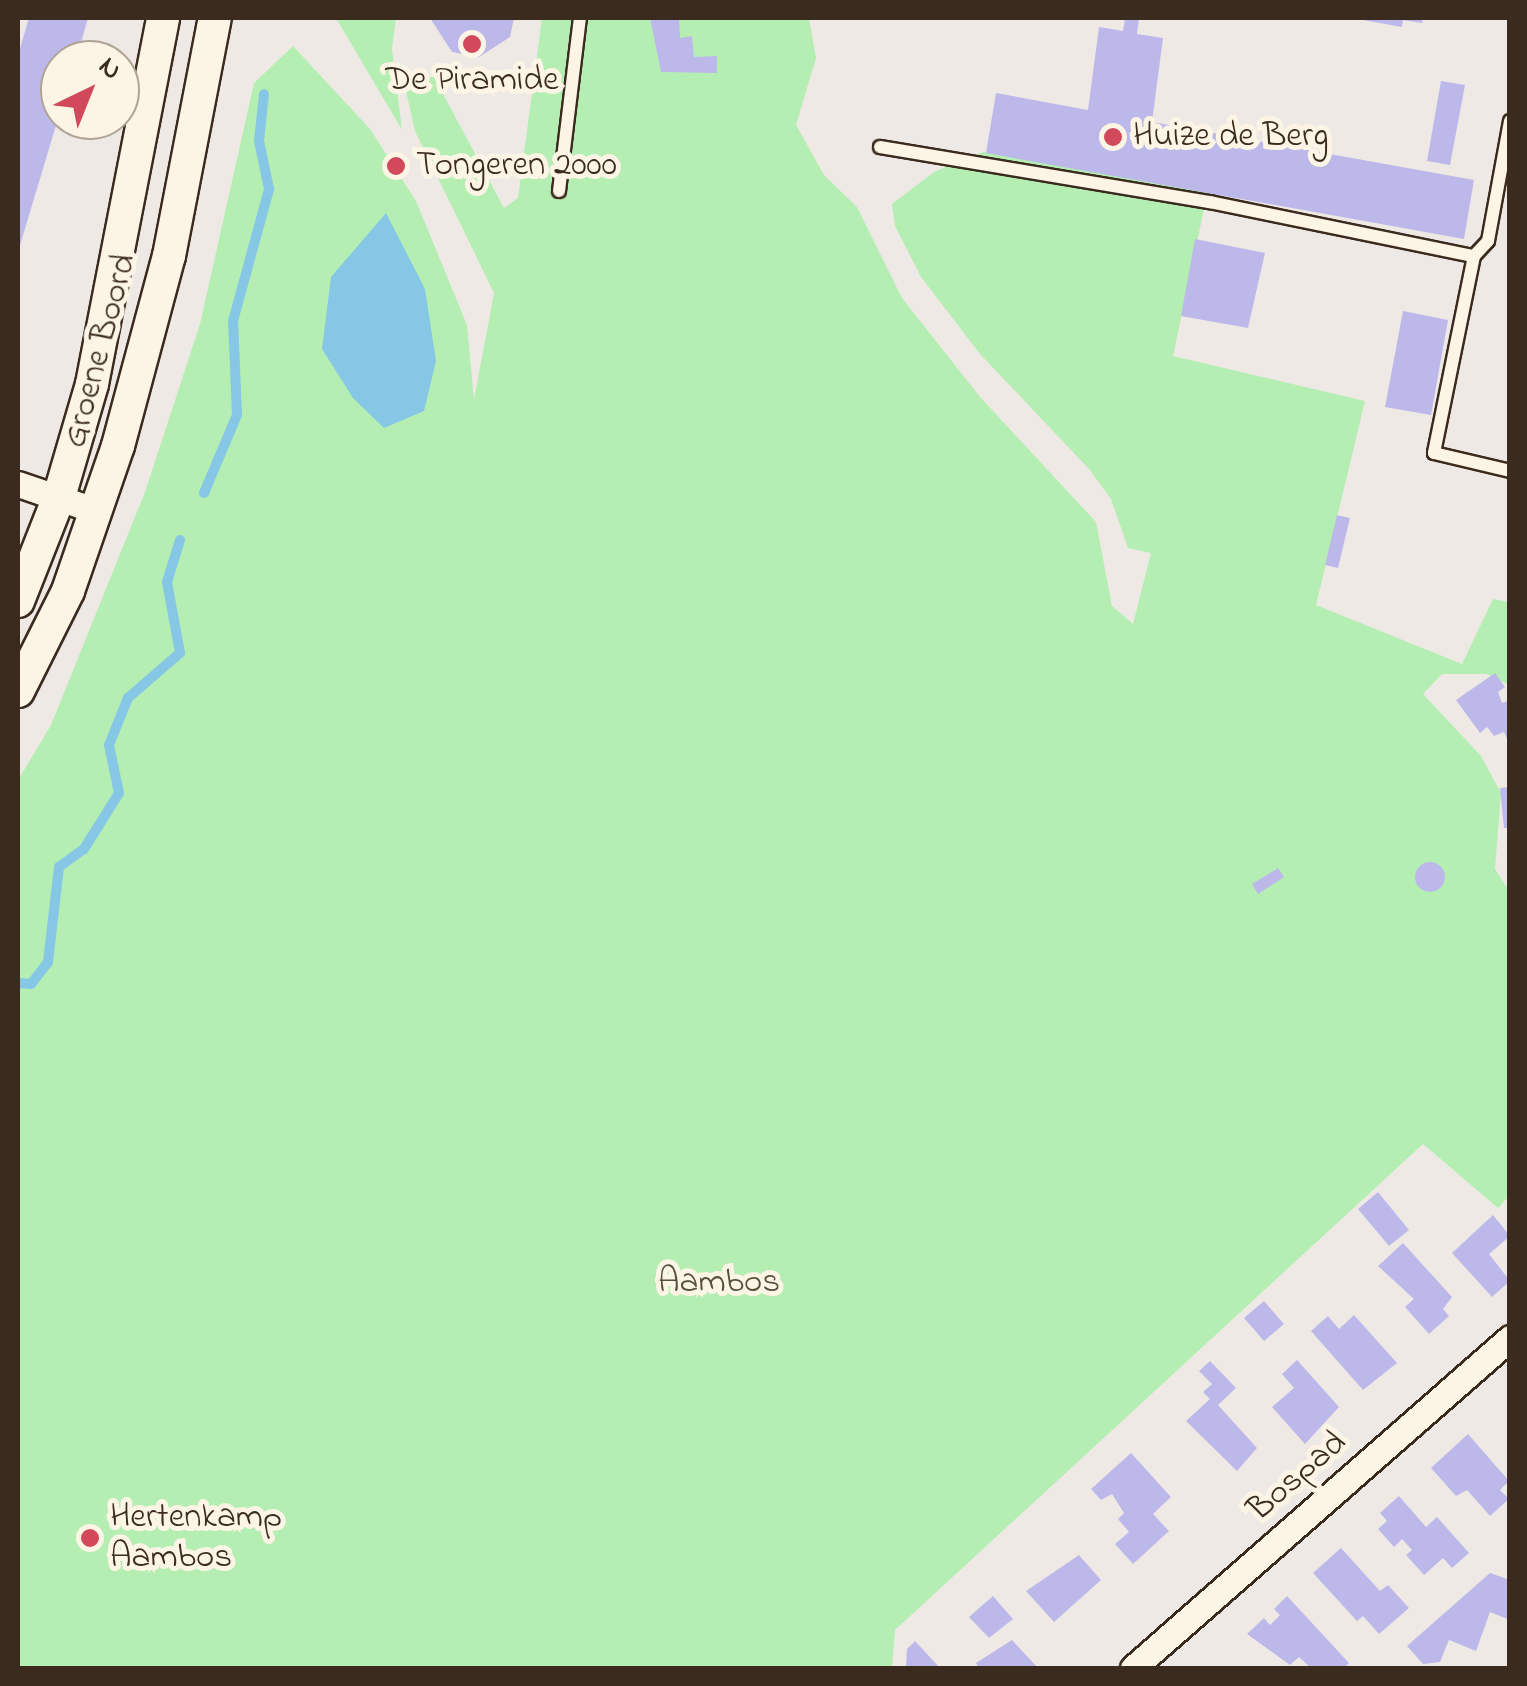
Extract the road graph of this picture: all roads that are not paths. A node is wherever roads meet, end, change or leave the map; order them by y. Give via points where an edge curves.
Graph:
1 (163, 18) edge
2 (216, 18) edge
3 (580, 18) edge
4 (1510, 122) edge
5 (880, 147) dead end
6 (559, 191) dead end
7 (1474, 256) junction
8 (1510, 471) edge
9 (18, 484) edge
10 (60, 497) junction
11 (97, 510) junction
12 (18, 601) edge
13 (18, 691) edge
14 (1510, 1338) edge
15 (1132, 1668) edge

1 - 10 street, Groene Boord via 111,306
2 - 11 street, Groene Boord via 169,256
3 - 6 lane
4 - 7 lane via 1488,240
5 - 7 lane via 1210,202
7 - 8 lane via 1434,453
9 - 10 street
10 - 11 street
10 - 12 street, Groene Boord
11 - 13 street, Groene Boord via 57,618
14 - 15 street, Bospad

